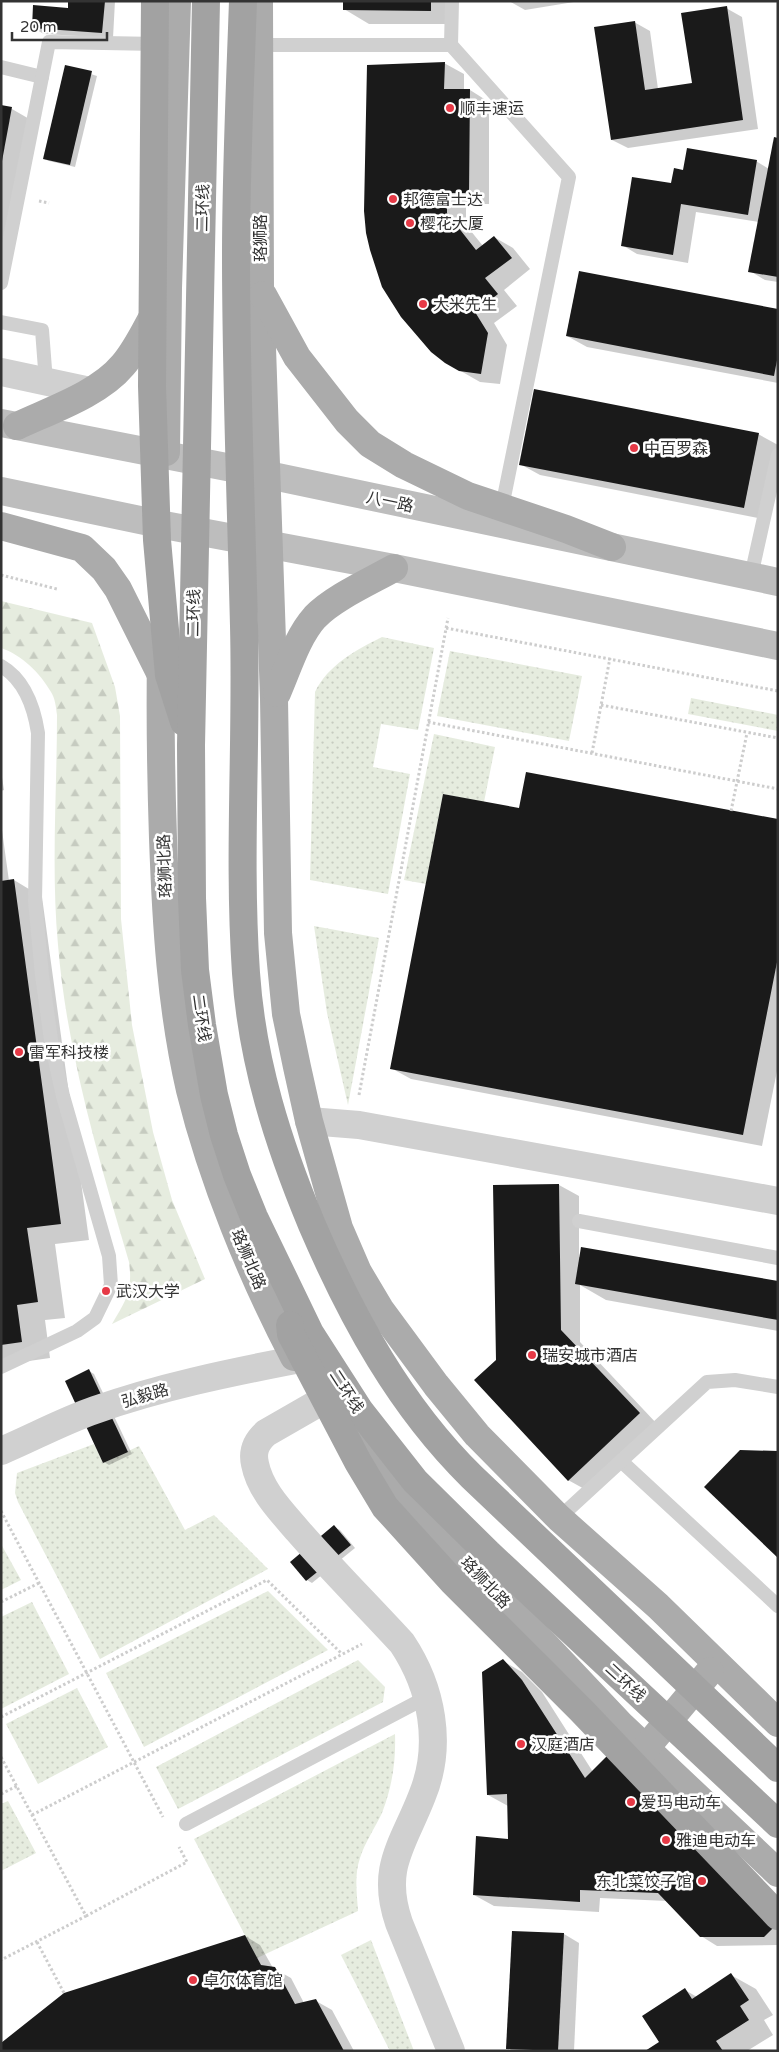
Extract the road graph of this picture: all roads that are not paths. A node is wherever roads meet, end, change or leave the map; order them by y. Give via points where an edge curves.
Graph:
1 (155, 1) edge
2 (177, 1) edge
3 (206, 1) edge
4 (243, 1) edge
5 (259, 1) edge
6 (452, 1) edge
7 (176, 44) junction
8 (259, 45) junction
9 (451, 45) junction
10 (1, 68) edge
11 (42, 77) junction
12 (1, 283) edge
13 (168, 288) junction
14 (260, 289) junction
15 (1, 322) edge
16 (1, 372) edge
17 (46, 382) junction
18 (90, 390) junction
19 (9, 424) edge
20 (166, 455) junction
21 (778, 455) edge
22 (268, 475) junction
23 (1, 491) edge
24 (502, 507) junction
25 (164, 525) junction
26 (1, 526) edge
27 (270, 544) junction
28 (612, 547) junction
29 (394, 568) junction
30 (751, 576) junction
31 (778, 582) edge
32 (778, 646) edge
33 (1, 666) edge
34 (161, 675) junction
35 (274, 699) junction
36 (191, 744) junction
37 (309, 1122) junction
38 (777, 1195) edge
39 (579, 1221) dead end
40 (778, 1258) edge
41 (288, 1287) junction
42 (295, 1360) junction
43 (1, 1367) edge
44 (778, 1387) edge
45 (320, 1402) junction
46 (1, 1451) edge
47 (621, 1460) junction
48 (560, 1518) junction
49 (778, 1606) edge
50 (716, 1664) junction
51 (427, 1697) junction
52 (778, 1723) edge
53 (644, 1748) junction
54 (778, 1768) edge
55 (186, 1824) dead end
56 (778, 1824) edge
57 (778, 1873) edge
58 (778, 1916) edge
59 (451, 2051) edge

1 - 36 highway, bridge via 152,386 157,540 169,675
2 - 7 main road
3 - 36 highway, 二环线, bridge
4 - 54 highway, bridge via 236,254 246,684 242,902 250,1016 276,1130 312,1224 351,1311 402,1395 426,1426 472,1477
5 - 8 main road, 珞狮路
6 - 9 lane
7 - 11 lane via 49,42
7 - 13 main road
8 - 9 lane
8 - 14 main road, 珞狮路
9 - 24 lane via 569,177
10 - 11 lane
11 - 12 lane
13 - 18 main road via 132,353 112,376
13 - 20 main road
14 - 22 main road, 珞狮路
14 - 24 main road via 297,357 347,421 370,444 404,465 468,496
15 - 17 lane via 42,330
16 - 17 street
17 - 18 street
18 - 19 main road
19 - 20 main road, 八一路
20 - 22 main road, 八一路
20 - 25 main road, 珞狮北路
21 - 30 lane
22 - 27 main road
22 - 28 main road, 八一路
23 - 25 main road
24 - 28 main road
25 - 27 main road
25 - 34 main road, 珞狮北路
26 - 34 main road via 82,548 104,569 118,589
27 - 29 main road
27 - 35 main road
28 - 30 main road, 八一路
29 - 32 main road
29 - 35 main road via 346,595 316,617 300,641
30 - 31 main road, 八一路
33 - 43 lane via 25,690 34,710 38,733 35,901 42,975 52,1047 109,1256 111,1285 95,1318 77,1331
34 - 42 main road, 珞狮北路 via 165,907 178,1027 190,1090 236,1230
35 - 37 main road via 278,934 286,1014
36 - 41 highway, 二环线, bridge via 195,970 214,1095 237,1175
37 - 38 street via 354,1125
37 - 48 main road via 339,1228 358,1272 380,1309 477,1435
39 - 40 lane
41 - 56 highway, 二环线, bridge via 310,1333 346,1390 414,1481
41 - 58 highway, bridge via 291,1334 385,1507 453,1582
42 - 45 main road, 珞狮北路
42 - 46 street, 弘毅路 via 133,1397
44 - 47 lane via 734,1380 707,1382
45 - 51 street via 258,1440 255,1464 274,1503 410,1655
45 - 53 main road, 珞狮北路
47 - 48 lane
47 - 49 lane
48 - 50 main road via 658,1606
50 - 52 main road
50 - 53 main road
51 - 55 lane
51 - 59 street via 434,1754 423,1796 401,1840 391,1872 391,1891 399,1923
53 - 57 main road, 珞狮北路

